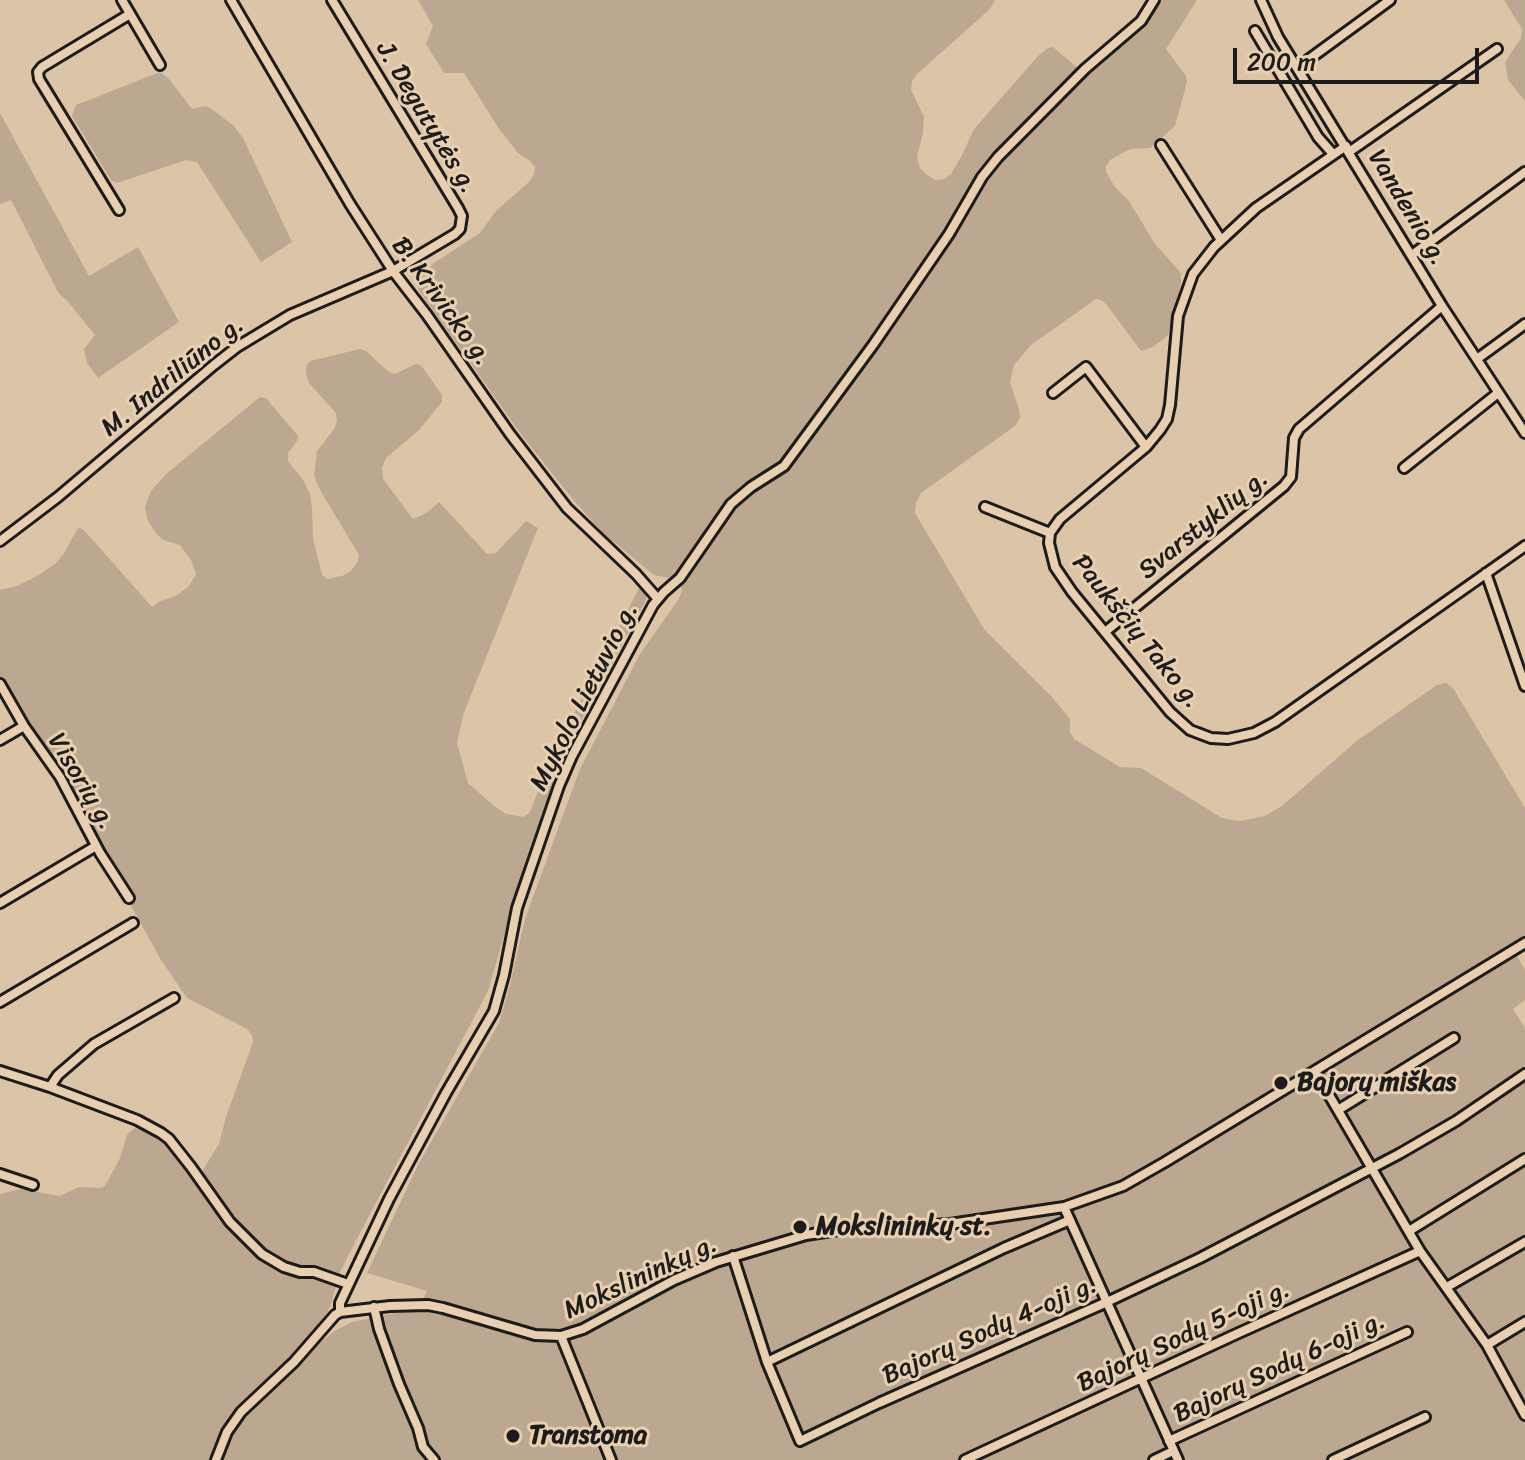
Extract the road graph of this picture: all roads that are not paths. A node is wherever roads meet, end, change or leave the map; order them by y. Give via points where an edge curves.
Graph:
1 (122, 0) edge
2 (231, 0) edge
3 (332, 0) edge
4 (1154, 0) edge
5 (1261, 0) edge
6 (1390, 0) edge
7 (130, 14) junction
8 (1255, 31) dead end
9 (1497, 49) dead end
10 (160, 65) dead end
11 (1297, 68) junction
12 (1161, 145) dead end
13 (1348, 149) junction
14 (1333, 154) junction
15 (1525, 172) edge
16 (119, 210) dead end
17 (462, 216) joint
18 (1221, 240) junction
19 (1412, 255) junction
20 (393, 271) junction
21 (1442, 306) junction
22 (1525, 324) edge
23 (1477, 359) junction
24 (1053, 393) dead end
25 (1498, 393) junction
26 (1525, 433) edge
27 (1146, 447) junction
28 (1404, 468) dead end
29 (985, 507) dead end
30 (1050, 533) junction
31 (0, 541) edge
32 (1525, 546) edge
33 (1486, 573) junction
34 (658, 599) junction
35 (1105, 632) junction
36 (0, 684) edge
37 (1525, 686) edge
38 (24, 726) junction
39 (0, 740) edge
40 (96, 846) junction
41 (129, 898) dead end
42 (0, 903) edge
43 (133, 923) dead end
44 (1525, 943) edge
45 (174, 998) dead end
46 (0, 1002) edge
47 (1454, 1038) dead end
48 (0, 1071) edge
49 (1315, 1071) junction
50 (1525, 1074) edge
51 (50, 1087) junction
52 (1338, 1110) junction
53 (1525, 1159) edge
54 (1372, 1169) junction
55 (0, 1174) edge
56 (33, 1185) dead end
57 (1064, 1207) junction
58 (1070, 1220) junction
59 (1409, 1231) junction
60 (1525, 1242) edge
61 (1420, 1251) junction
62 (733, 1256) junction
63 (348, 1284) junction
64 (1447, 1287) junction
65 (1107, 1302) junction
66 (374, 1307) junction
67 (340, 1312) junction
68 (1525, 1322) edge
69 (1407, 1332) dead end
70 (561, 1336) junction
71 (1487, 1345) junction
72 (767, 1362) junction
73 (1141, 1379) junction
74 (1522, 1404) edge
75 (1525, 1415) edge
76 (1425, 1417) dead end
77 (1169, 1441) junction
78 (1173, 1451) junction
79 (216, 1460) edge
80 (434, 1460) edge
81 (611, 1460) edge
82 (965, 1460) edge
83 (1154, 1460) edge
84 (1178, 1460) edge
85 (1333, 1460) edge

1 - 7 street
2 - 20 street, B. Krivicko g.
3 - 17 street, J. Degutytės g.
4 - 34 street, Mykolo Lietuvio g. via 1141,21 998,157 792,456 731,504 680,578
5 - 11 street, Vandenio g.
6 - 11 street
7 - 10 street
7 - 16 street via 38,72
8 - 14 street
9 - 13 street, Paukščių Tako g.
11 - 13 street, Vandenio g.
12 - 18 street
13 - 14 street, Paukščių Tako g.
13 - 19 street, Vandenio g.
14 - 18 street, Paukščių Tako g. via 1256,208
15 - 19 street
17 - 20 street, M. Indriliūno g. via 455,234
18 - 27 street, Paukščių Tako g. via 1193,274 1182,301 1167,419
19 - 21 street, Vandenio g.
20 - 31 street, M. Indriliūno g. via 290,315 237,347
20 - 34 street, B. Krivicko g. via 567,508
21 - 23 street, Vandenio g.
21 - 35 street, Svarstyklių g. via 1299,429 1291,477 1284,486
22 - 23 street
23 - 25 street, Vandenio g.
24 - 27 street via 1086,367
25 - 26 street, Vandenio g.
25 - 28 street
27 - 30 street, Paukščių Tako g. via 1066,511
29 - 30 street
30 - 35 street, Paukščių Tako g. via 1055,567
32 - 33 street, Paukščių Tako g.
33 - 35 street, Paukščių Tako g. via 1275,722 1236,739 1211,738 1180,722
33 - 37 street
34 - 63 street, Mykolo Lietuvio g. via 559,786 517,908 494,1011
36 - 38 street, Visorių g.
38 - 39 street
38 - 40 street, Visorių g. via 60,777
40 - 41 street, Visorių g.
40 - 42 street
43 - 46 street
44 - 49 street, Mokslininkų g.
45 - 51 street via 94,1044
47 - 52 street
48 - 51 street
49 - 52 street
49 - 57 street, Mokslininkų g. via 1123,1186
50 - 54 street, Bajorų Sodų 4-oji g.
51 - 63 street via 169,1139 230,1222 262,1254 284,1267
52 - 54 street
53 - 59 street
54 - 59 street
54 - 65 street, Bajorų Sodų 4-oji g.
55 - 56 street
57 - 58 street
57 - 62 street, Mokslininkų g. via 950,1224 821,1232
58 - 65 street
58 - 72 street
59 - 61 street
60 - 64 street
61 - 64 street
61 - 73 street, Bajorų Sodų 5-oji g.
62 - 70 street, Mokslininkų g.
62 - 72 street, Bajorų Sodų 4-oji g.
63 - 67 street, Mykolo Lietuvio g.
64 - 71 street
65 - 72 street, Bajorų Sodų 4-oji g. via 800,1441
65 - 73 street
66 - 67 street, Mokslininkų g.
66 - 70 street, Mokslininkų g. via 428,1305 535,1335
66 - 80 street via 423,1447
67 - 79 street via 241,1412
68 - 71 street
69 - 77 street, Bajorų Sodų 6-oji g.
70 - 81 street
71 - 74 street
73 - 77 street
73 - 82 street, Bajorų Sodų 5-oji g.
74 - 75 street
76 - 85 street
77 - 78 street
78 - 83 street, Bajorų Sodų 6-oji g.
78 - 84 street

